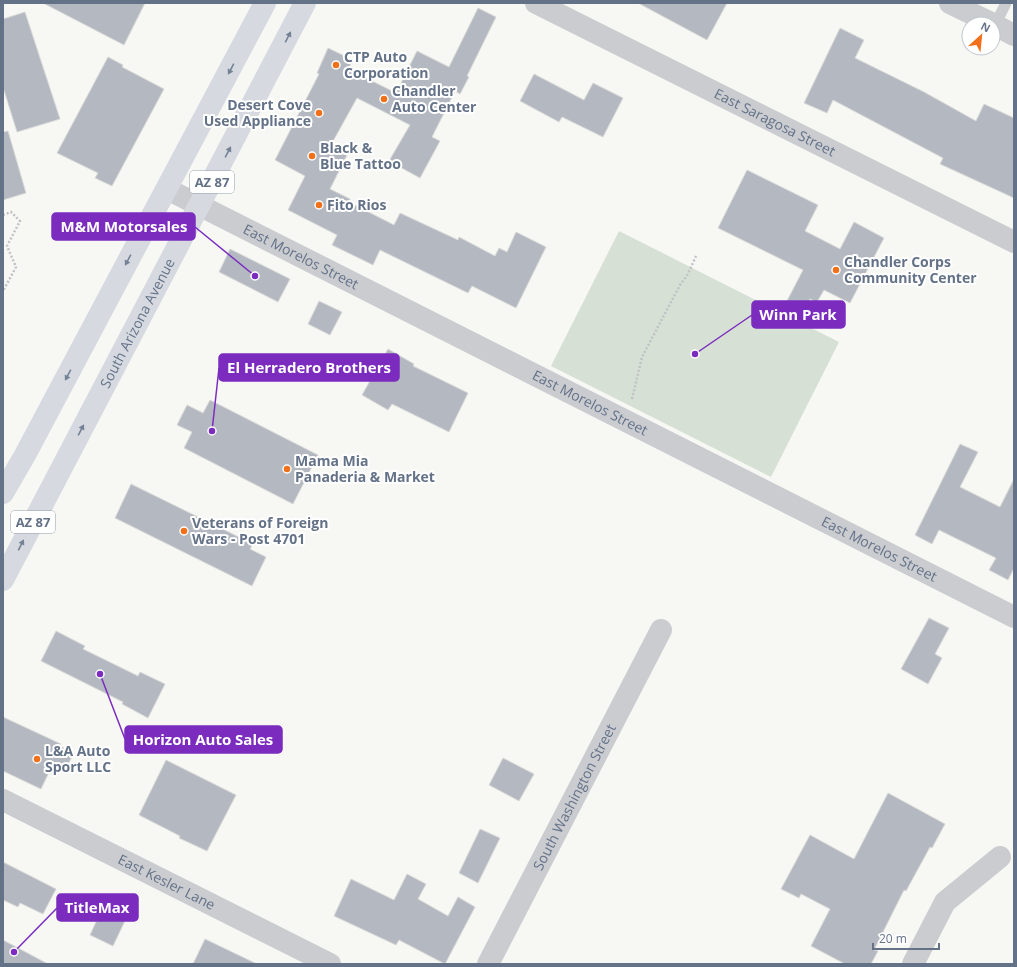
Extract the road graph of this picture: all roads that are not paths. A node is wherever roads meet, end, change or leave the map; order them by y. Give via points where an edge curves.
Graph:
1 (265, 3) edge
2 (305, 3) edge
3 (950, 3) edge
4 (1006, 3) edge
5 (540, 4) edge
6 (977, 16) edge
7 (998, 16) edge
8 (1001, 28) edge
9 (1014, 35) edge
10 (167, 189) junction
11 (200, 205) junction
12 (1014, 242) edge
13 (3, 493) edge
14 (3, 580) edge
15 (1014, 617) edge
16 (661, 630) dead end
17 (3, 800) edge
18 (1000, 857) dead end
19 (330, 964) edge
20 (488, 964) edge
21 (913, 964) edge

1 -> 10 main road, AZ 87
11 -> 2 main road, South Arizona Avenue / AZ 87
3 - 6 street
4 - 7 lane
5 - 12 street, East Saragosa Street
8 - 9 street
10 - 11 street, East Morelos Street
10 -> 13 main road, AZ 87
14 -> 11 main road, South Arizona Avenue / AZ 87
11 - 15 street, East Morelos Street
16 - 20 street, South Washington Street
17 - 19 street, East Kesler Lane
18 - 21 street via 945,902

